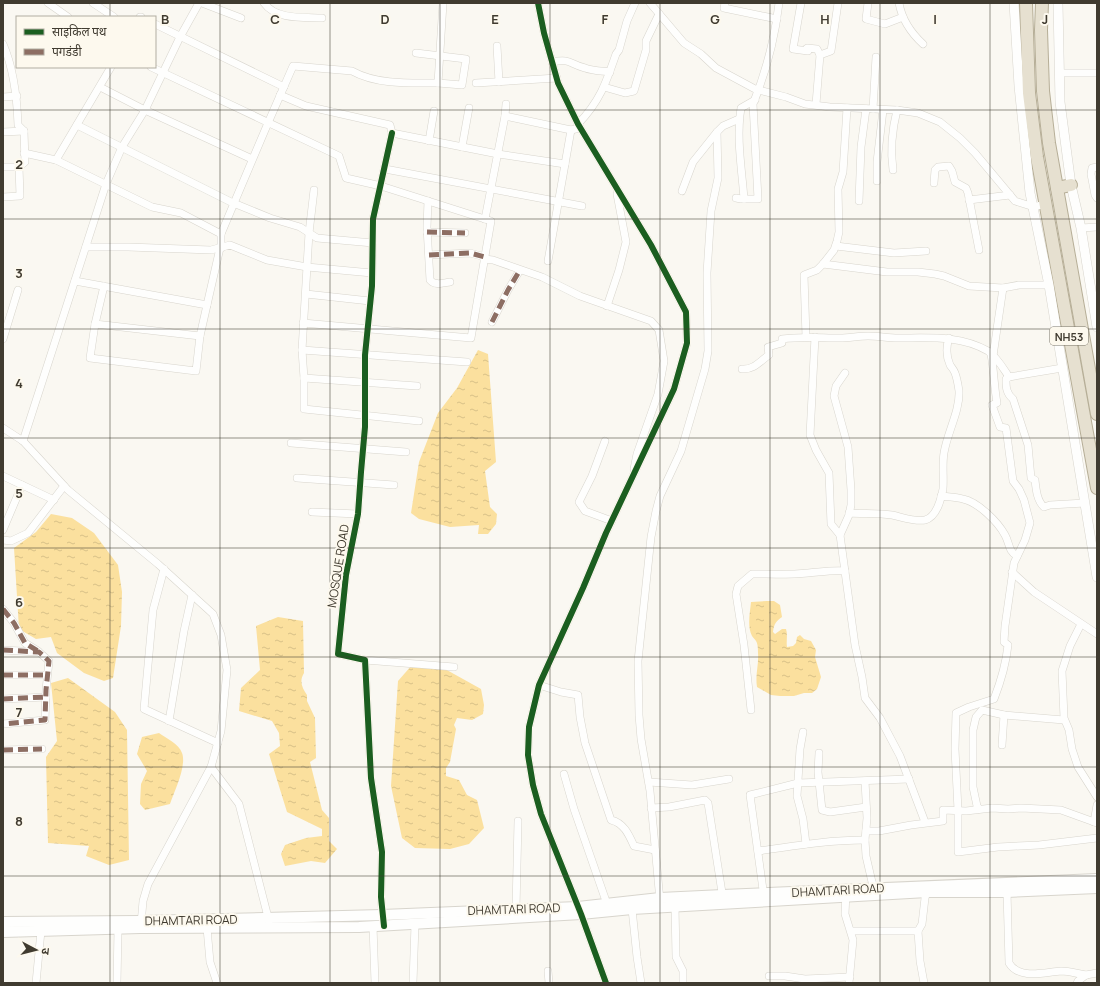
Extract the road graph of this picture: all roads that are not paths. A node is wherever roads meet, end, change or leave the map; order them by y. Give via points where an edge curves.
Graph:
1 (48, 3) edge
2 (93, 3) edge
3 (200, 3) edge
4 (264, 3) edge
5 (442, 3) edge
6 (538, 3) edge
7 (635, 3) edge
8 (650, 3) edge
9 (724, 3) edge
10 (779, 3) edge
11 (801, 3) edge
12 (838, 3) edge
13 (868, 3) edge
14 (899, 3) edge
15 (1014, 3) edge
16 (1026, 3) edge
17 (1042, 3) edge
18 (1058, 3) edge
19 (659, 14) junction
20 (67, 16) edge
21 (112, 16) edge
22 (903, 17) junction
23 (241, 18) dead end
24 (322, 18) dead end
25 (777, 19) junction
26 (156, 25) edge
27 (180, 37) junction
28 (3, 44) edge
29 (923, 44) dead end
30 (497, 46) dead end
31 (416, 53) dead end
32 (820, 55) junction
33 (440, 56) junction
34 (6, 57) edge
35 (876, 57) dead end
36 (552, 62) junction
37 (111, 68) edge
38 (153, 68) edge
39 (162, 72) junction
40 (610, 72) junction
41 (1059, 72) junction
42 (1097, 73) edge
43 (557, 78) junction
44 (499, 82) junction
45 (438, 83) junction
46 (476, 83) dead end
47 (100, 86) junction
48 (284, 87) junction
49 (604, 87) junction
50 (759, 90) junction
51 (280, 95) junction
52 (17, 96) junction
53 (3, 97) edge
54 (755, 100) junction
55 (506, 104) dead end
56 (816, 104) junction
57 (469, 108) dead end
58 (847, 108) junction
59 (870, 109) junction
60 (145, 110) junction
61 (884, 110) junction
62 (897, 110) junction
63 (434, 111) dead end
64 (505, 116) junction
65 (739, 119) junction
66 (268, 123) junction
67 (77, 125) junction
68 (579, 126) junction
69 (571, 130) junction
70 (24, 131) junction
71 (3, 132) edge
72 (717, 132) junction
73 (392, 134) junction
74 (429, 141) junction
75 (122, 147) junction
76 (462, 147) junction
77 (24, 153) junction
78 (498, 154) junction
79 (56, 160) junction
80 (252, 160) junction
81 (565, 164) junction
82 (3, 167) edge
83 (18, 167) junction
84 (1097, 167) edge
85 (385, 169) junction
86 (893, 170) dead end
87 (877, 181) dead end
88 (934, 183) dead end
89 (106, 184) junction
90 (1071, 185) junction
91 (381, 186) junction
92 (614, 186) junction
93 (491, 188) junction
94 (1057, 188) junction
95 (314, 190) dead end
96 (682, 191) dead end
97 (1010, 195) junction
98 (3, 197) edge
99 (736, 198) dead end
100 (1097, 198) edge
101 (744, 199) junction
102 (969, 200) junction
103 (428, 201) junction
104 (859, 201) dead end
105 (558, 202) junction
106 (234, 203) junction
107 (1039, 205) junction
108 (582, 206) dead end
109 (485, 219) junction
110 (1097, 227) edge
111 (1081, 228) junction
112 (427, 232) junction
113 (465, 232) dead end
114 (309, 233) junction
115 (221, 234) junction
116 (373, 243) junction
117 (836, 246) junction
118 (86, 248) junction
119 (220, 248) junction
120 (979, 250) dead end
121 (926, 251) dead end
122 (429, 255) junction
123 (484, 258) junction
124 (548, 261) dead end
125 (823, 264) junction
126 (307, 267) junction
127 (520, 270) junction
128 (372, 273) junction
129 (75, 281) junction
130 (450, 282) dead end
131 (1048, 285) junction
132 (104, 286) junction
133 (1003, 288) junction
134 (18, 290) dead end
135 (306, 294) junction
136 (370, 301) junction
137 (207, 305) junction
138 (607, 306) junction
139 (492, 322) dead end
140 (304, 323) junction
141 (1097, 323) edge
142 (95, 324) junction
143 (368, 327) junction
144 (200, 336) junction
145 (806, 337) junction
146 (815, 337) junction
147 (949, 338) junction
148 (3, 339) edge
149 (302, 350) junction
150 (365, 355) junction
151 (992, 355) junction
152 (466, 362) dead end
153 (742, 368) dead end
154 (1062, 368) junction
155 (845, 373) dead end
156 (1009, 377) junction
157 (304, 378) junction
158 (365, 382) junction
159 (417, 386) dead end
160 (1097, 414) edge
161 (365, 416) junction
162 (419, 421) dead end
163 (3, 428) edge
164 (23, 441) junction
165 (604, 441) dead end
166 (291, 443) dead end
167 (363, 449) junction
168 (406, 452) dead end
169 (3, 476) edge
170 (297, 478) dead end
171 (632, 479) junction
172 (360, 483) junction
173 (22, 485) junction
174 (394, 485) dead end
175 (64, 486) junction
176 (1097, 488) edge
177 (941, 496) junction
178 (54, 500) junction
179 (1085, 502) junction
180 (312, 512) dead end
181 (849, 513) junction
182 (358, 514) junction
183 (612, 521) junction
184 (3, 530) edge
185 (840, 535) junction
186 (3, 540) edge
187 (1017, 556) junction
188 (164, 569) junction
189 (845, 571) junction
190 (1012, 572) junction
191 (1097, 577) edge
192 (192, 595) junction
193 (3, 609) edge
194 (1081, 624) junction
195 (1097, 634) edge
196 (3, 650) edge
197 (39, 652) junction
198 (366, 660) junction
199 (454, 667) dead end
200 (3, 675) edge
201 (47, 675) junction
202 (539, 685) junction
203 (46, 697) junction
204 (3, 699) edge
205 (751, 710) dead end
206 (1004, 715) junction
207 (1064, 720) junction
208 (169, 721) junction
209 (3, 724) edge
210 (803, 732) dead end
211 (218, 743) junction
212 (1002, 745) dead end
213 (42, 749) dead end
214 (3, 750) edge
215 (819, 753) dead end
216 (211, 766) junction
217 (564, 774) dead end
218 (729, 779) dead end
219 (909, 779) junction
220 (865, 781) junction
221 (649, 782) junction
222 (819, 782) junction
223 (798, 783) junction
224 (1097, 797) edge
225 (1097, 806) edge
226 (866, 807) junction
227 (651, 808) junction
228 (958, 810) junction
229 (979, 810) junction
230 (518, 821) dead end
231 (925, 822) junction
232 (1095, 822) edge
233 (866, 831) junction
234 (1097, 838) edge
235 (865, 840) junction
236 (806, 844) junction
237 (655, 850) junction
238 (758, 851) junction
239 (1097, 879) edge
240 (1097, 888) edge
241 (876, 891) junction
242 (927, 892) junction
243 (1007, 892) junction
244 (846, 893) junction
245 (764, 897) junction
246 (723, 899) junction
247 (661, 903) junction
248 (607, 904) junction
249 (675, 906) junction
250 (516, 909) junction
251 (632, 909) junction
252 (579, 910) junction
253 (382, 915) junction
254 (3, 922) edge
255 (270, 923) junction
256 (415, 924) junction
257 (141, 925) junction
258 (378, 926) junction
259 (207, 928) junction
260 (118, 929) junction
261 (40, 931) junction
262 (851, 931) junction
263 (918, 931) junction
264 (3, 932) edge
265 (548, 971) dead end
266 (1097, 973) edge
267 (1086, 975) junction
268 (769, 976) dead end
269 (849, 980) edge
270 (36, 983) edge
271 (117, 983) edge
272 (217, 983) edge
273 (375, 983) edge
274 (413, 983) edge
275 (549, 983) edge
276 (606, 983) edge
277 (641, 983) edge
278 (683, 983) edge
279 (924, 983) edge
280 (1077, 983) edge

1 - 20 street
2 - 21 street
3 - 23 street
3 - 27 street
4 - 24 street via 271,10 284,15
5 - 33 street
6 - 36 street
7 - 40 street
8 - 19 street
9 - 25 street via 724,8
10 - 25 street
11 - 32 street via 793,49 808,52 807,48 817,49
12 - 32 street via 831,51
13 - 22 street via 866,19 885,24
14 - 22 street
15 - 107 street via 1030,193
16 - 107 highway, NH53 via 1029,93 1037,157
17 - 94 highway, NH53 via 1043,91
18 - 41 street
19 - 49 street via 646,41 646,50 634,91 625,94
19 - 50 street via 684,44 701,54 716,68
22 - 29 street via 907,26
25 - 50 street
26 - 27 street
27 - 39 street
27 - 48 street
28 - 34 street
30 - 44 street
31 - 33 street
32 - 56 street
33 - 45 street
33 - 45 street via 466,59 462,85
34 - 52 street
35 - 59 street
36 - 40 street via 564,60 584,68
36 - 43 street
37 - 47 street
38 - 39 street
39 - 60 street
39 - 66 street
40 - 49 street
41 - 42 street
41 - 90 street via 1060,102
43 - 44 street
43 - 68 street
44 - 46 street
45 - 48 street via 399,83 360,76 352,71 293,66
47 - 60 street
47 - 67 street
48 - 51 street
49 - 68 street
50 - 54 street
50 - 56 street via 805,104
51 - 66 street
51 - 73 street via 306,106 390,125
52 - 53 street
52 - 70 street via 18,125
54 - 65 street via 741,108
54 - 101 street via 753,104 758,199
55 - 64 street
56 - 58 street
57 - 76 street
58 - 59 street
58 - 117 street via 843,172 838,189 839,232
59 - 61 street
59 - 104 street via 861,147
60 - 75 street
60 - 80 street
61 - 62 street
61 - 87 street
62 - 86 street via 892,140
62 - 97 street via 918,113 940,122 975,153
63 - 74 street
64 - 69 street
64 - 78 street
65 - 72 street via 723,126
65 - 101 street
66 - 80 street
66 - 91 street via 339,156 346,178
67 - 75 street
67 - 79 street
68 - 69 street
68 - 92 street
69 - 81 street
70 - 71 street
70 - 77 street
72 - 96 street via 693,162
72 - 221 street via 718,178 711,211 707,273 708,351 681,451 660,496 656,511 638,661 641,739
73 - 74 street
73 - 85 street, MOSQUE ROAD
74 - 76 street
75 - 89 street
75 - 106 street
76 - 78 street
77 - 79 street
77 - 83 street via 25,162
78 - 81 street
78 - 93 street
79 - 89 street
80 - 106 street
81 - 105 street
82 - 83 street
83 - 98 street via 20,196
84 - 100 street via 1092,168 1091,174
85 - 91 street, MOSQUE ROAD
85 - 93 street
88 - 102 street via 935,170 938,167 949,166 955,182 966,188
89 - 115 street via 152,207 181,213
89 - 118 street
90 - 94 highway
90 - 111 street
91 - 103 street
91 - 116 street, MOSQUE ROAD via 374,219
92 - 138 street via 626,242
92 - 171 street via 651,245 686,312 687,343 674,389
93 - 105 street
93 - 109 street
94 - 160 highway, NH53
95 - 114 street
97 - 102 street
97 - 107 street via 1015,201
99 - 101 street
102 - 120 street
103 - 109 street
103 - 112 street
105 - 108 street
105 - 124 street
106 - 114 street via 300,227
106 - 115 street
107 - 131 street
107 - 176 highway, NH53
109 - 123 street via 491,221
110 - 111 street
111 - 141 street
112 - 113 street
112 - 122 street
114 - 116 street via 317,238
114 - 126 street
115 - 119 street
116 - 128 street, MOSQUE ROAD
117 - 121 street via 894,253
117 - 125 street
118 - 119 street
118 - 129 street
119 - 126 street via 230,246 268,260
119 - 137 street
122 - 123 street via 470,253
122 - 130 street via 432,283
123 - 127 street
123 - 143 street via 471,338
125 - 133 street via 887,272 935,274 969,286
125 - 145 street via 817,270 804,275
126 - 128 street
126 - 135 street
127 - 138 street
127 - 139 street
128 - 136 street, MOSQUE ROAD
129 - 132 street
129 - 164 street
131 - 133 street
131 - 154 street
132 - 137 street
132 - 142 street
133 - 151 street
134 - 148 street
135 - 136 street
135 - 140 street
136 - 143 street, MOSQUE ROAD
137 - 144 street
138 - 171 street via 651,321 659,330 664,361 658,394 637,454
140 - 143 street
140 - 149 street
142 - 144 street
142 - 144 street via 90,358 196,371
143 - 150 street, MOSQUE ROAD
145 - 146 street
145 - 153 street via 782,339 782,343 768,347 768,355 754,367
146 - 147 street
146 - 185 street via 810,435 829,473 832,524
147 - 151 street via 971,344
147 - 177 street via 946,346 947,355 955,372 959,393 942,463
149 - 150 street
149 - 157 street
150 - 152 street
150 - 158 street, MOSQUE ROAD
151 - 156 street
151 - 187 street via 997,403 992,405 1000,427 1006,428 1013,481 1024,500 1030,523
154 - 156 street
154 - 179 street
155 - 181 street via 836,386 834,396 848,447 852,490
156 - 179 street via 1006,379 1008,395 1013,399 1026,435 1031,478 1036,480 1041,504 1044,507
157 - 158 street
157 - 161 street via 304,409
158 - 159 street
158 - 161 street, MOSQUE ROAD
161 - 162 street
161 - 167 street, MOSQUE ROAD
163 - 164 street
164 - 175 street
165 - 183 street via 592,476 578,502 586,511
166 - 167 street
167 - 168 street
167 - 172 street, MOSQUE ROAD
169 - 173 street
170 - 172 street
171 - 183 street
172 - 174 street
172 - 182 street, MOSQUE ROAD
173 - 178 street
173 - 184 street
175 - 178 street
175 - 188 street
177 - 181 street via 934,514 926,520
177 - 187 street via 963,498 977,506 1001,529 1008,547
178 - 186 street via 28,533 11,541
179 - 191 street
180 - 182 street
181 - 185 street
182 - 198 street, MOSQUE ROAD via 346,576 338,654
183 - 202 street
185 - 189 street
187 - 190 street
188 - 192 street
188 - 208 street via 154,610 144,709
189 - 205 street via 752,574 738,586 736,594
189 - 219 street via 865,698 884,724
190 - 194 street via 1034,592
190 - 228 street via 1005,626 1004,642 1008,645 1006,660 994,699 956,713
192 - 208 street
192 - 211 street via 213,614 222,635 227,670
193 - 197 street via 25,643
194 - 195 street
194 - 207 street via 1062,670
196 - 197 street
197 - 201 street via 49,662
198 - 199 street
198 - 253 street via 371,778 382,852
200 - 201 street
201 - 203 street
202 - 237 street via 578,696 585,743 611,820 628,832 634,846
202 - 252 street via 529,727 528,755 533,785
203 - 204 street
203 - 209 street via 45,720
206 - 207 street
206 - 212 street
206 - 229 street via 982,710 976,717 972,730 974,786
207 - 224 street via 1078,766
208 - 211 street
210 - 223 street
211 - 216 street
213 - 214 street
215 - 222 street
216 - 255 street via 239,804
216 - 257 street via 148,884 143,900
217 - 248 street
218 - 221 street via 692,785
219 - 220 street
219 - 231 street
220 - 222 street
220 - 226 street
221 - 227 street
222 - 223 street
222 - 226 street via 822,810 830,812
223 - 236 street via 797,796
223 - 238 street via 750,796
225 - 232 street
226 - 233 street
227 - 237 street
227 - 246 street via 706,800
228 - 229 street
228 - 231 street via 943,810 943,821
228 - 234 street via 958,852
229 - 232 street via 1061,810
230 - 250 street
231 - 233 street
233 - 235 street
235 - 236 street
235 - 241 street via 868,868
236 - 238 street
237 - 247 street
238 - 245 street
239 - 241 main road, DHAMTARI ROAD
240 - 243 main road
241 - 242 main road
241 - 244 main road
242 - 243 main road
242 - 263 street via 922,924
243 - 267 street via 1009,963 1012,968 1020,972 1063,971
244 - 245 main road
244 - 262 street via 845,914
245 - 246 main road
246 - 247 main road, DHAMTARI ROAD
246 - 249 main road
247 - 248 main road, DHAMTARI ROAD
247 - 249 main road
247 - 251 main road
248 - 252 main road, DHAMTARI ROAD
249 - 278 street via 676,957 683,971
250 - 252 main road, DHAMTARI ROAD
250 - 253 main road, DHAMTARI ROAD
251 - 252 main road
251 - 277 street
252 - 256 main road
252 - 276 street
253 - 255 main road, DHAMTARI ROAD
253 - 258 street
254 - 257 main road, DHAMTARI ROAD
255 - 257 main road, DHAMTARI ROAD
255 - 258 main road
255 - 259 main road
256 - 258 main road
256 - 274 street
257 - 259 main road
257 - 260 main road
258 - 273 street
259 - 272 street via 210,962
260 - 261 main road
260 - 271 street
261 - 264 main road
261 - 270 street
262 - 263 street
262 - 269 street via 853,940
263 - 279 street
265 - 275 street
266 - 267 street
267 - 280 street
268 - 269 street

